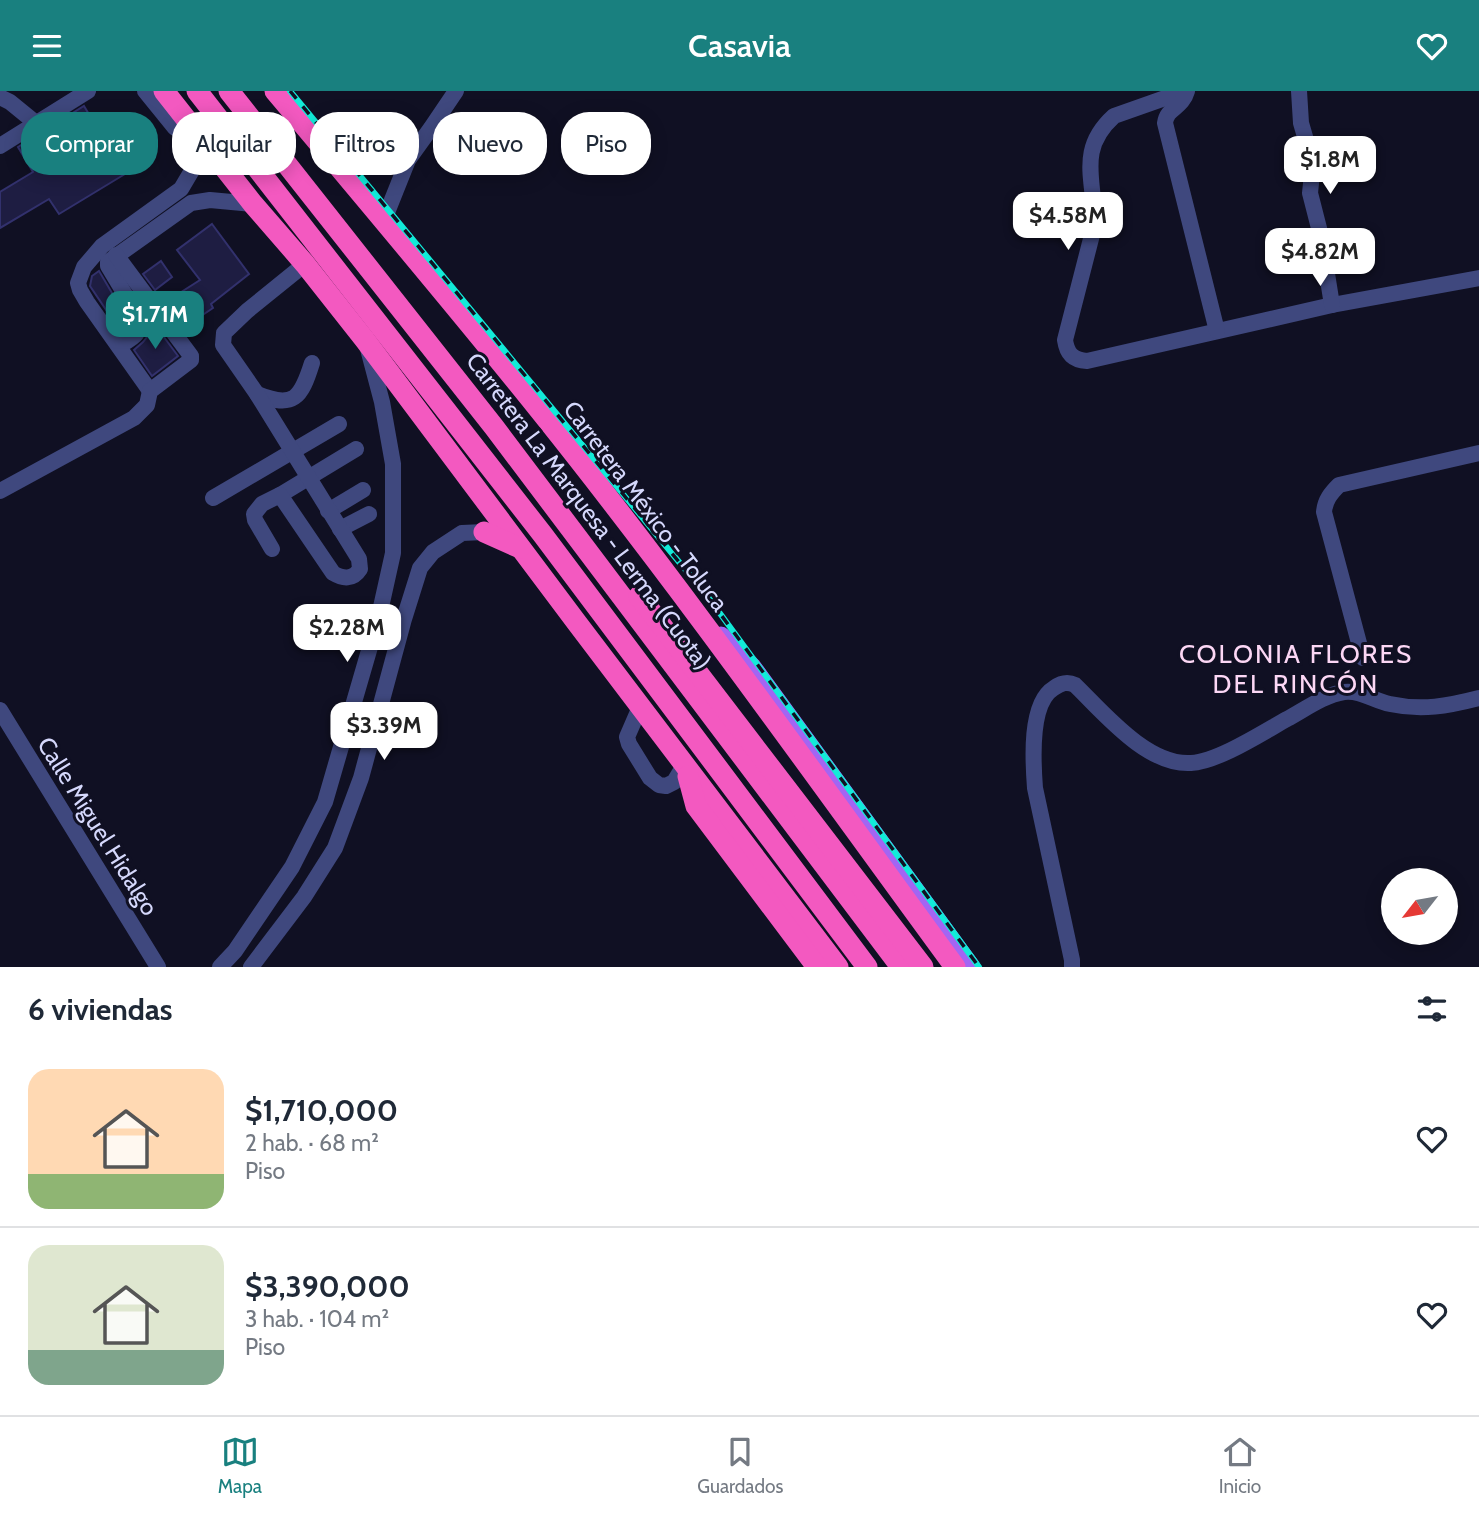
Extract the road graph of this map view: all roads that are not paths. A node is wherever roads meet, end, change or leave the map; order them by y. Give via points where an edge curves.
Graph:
1 (88, 91) edge
2 (145, 91) edge
3 (164, 91) edge
4 (197, 91) edge
5 (275, 91) edge
6 (456, 91) edge
7 (1186, 91) edge
8 (1299, 91) edge
9 (230, 92) edge
10 (0, 97) edge
11 (22, 112) edge
12 (56, 112) edge
13 (181, 112) edge
14 (172, 126) edge
15 (21, 134) edge
16 (0, 146) edge
17 (192, 175) edge
18 (230, 175) edge
19 (186, 196) junction
20 (253, 204) junction
21 (384, 220) junction
22 (116, 255) junction
23 (305, 264) junction
24 (1479, 278) edge
25 (140, 286) junction
26 (126, 296) junction
27 (1332, 305) junction
28 (1217, 331) junction
29 (365, 339) junction
30 (119, 346) junction
31 (312, 363) dead end
32 (150, 391) junction
33 (257, 394) junction
34 (339, 424) dead end
35 (494, 427) junction
36 (356, 449) dead end
37 (293, 452) junction
38 (1479, 453) edge
39 (308, 478) junction
40 (363, 490) dead end
41 (0, 491) edge
42 (280, 495) junction
43 (213, 498) dead end
44 (328, 510) junction
45 (369, 514) dead end
46 (340, 529) junction
47 (484, 532) joint
48 (272, 549) dead end
49 (523, 549) junction
50 (688, 603) junction
51 (1363, 658) dead end
52 (1479, 698) edge
53 (640, 707) junction
54 (0, 710) edge
55 (685, 764) junction
56 (158, 967) edge
57 (220, 967) edge
58 (251, 967) edge
59 (817, 967) edge
60 (838, 967) edge
61 (867, 967) edge
62 (901, 967) edge
63 (923, 967) edge
64 (956, 967) edge
65 (971, 967) edge
66 (1072, 967) edge

1 - 12 street
2 - 14 street
3 - 13 highway
4 - 61 highway, Carretera La Marquesa - Lerma (Cuota) via 535,524
5 - 21 highway, Carretera México - Toluca
6 - 21 street via 408,160
7 - 28 street via 1183,102 1169,112 1164,123
7 - 28 street via 1114,116 1096,140 1089,168 1094,220 1066,350 1087,361
8 - 27 street via 1301,123 1312,164 1310,193
9 - 35 highway, Carretera La Marquesa - Lerma (Cuota)
10 - 11 street
15 - 16 street
17 - 19 street
18 - 20 highway
19 - 20 street
19 - 22 street
19 - 30 street via 102,246 81,273 80,290
20 - 23 highway
21 - 50 highway, Carretera México - Toluca via 546,418
22 - 25 street
22 - 26 street via 107,265
23 - 29 highway
23 - 33 street via 224,333 224,349
24 - 27 street
25 - 26 street
25 - 32 street via 191,356
26 - 30 street via 140,328
27 - 28 street
29 - 49 highway
29 - 57 street via 393,464 393,553 379,616 325,801 292,867
30 - 32 street
31 - 33 street via 304,387 292,398 272,400
32 - 41 street via 146,405 134,418
33 - 37 street
34 - 37 street
35 - 62 highway, Carretera La Marquesa - Lerma (Cuota)
35 - 63 highway via 588,530
36 - 39 street
37 - 39 street
37 - 43 street
38 - 51 street via 1339,485 1325,503
39 - 42 street
39 - 44 street
40 - 44 street
42 - 46 street via 333,573 347,578 360,569 359,559
42 - 48 street via 254,514
44 - 46 street
45 - 46 street
47 - 49 highway
47 - 58 street via 462,533 433,552 420,568 361,778 335,848
49 - 53 highway
50 - 64 highway, Carretera México - Toluca
50 - 65 main road via 752,667
52 - 66 street via 1448,706 1415,707 1342,692 1233,749 1202,761 1178,763 1134,742 1075,685 1065,683 1049,690 1037,724 1035,788
53 - 55 highway
53 - 55 street via 627,737 650,778 666,786
54 - 56 street, Calle Miguel Hidalgo
55 - 59 highway via 696,806
55 - 60 highway

